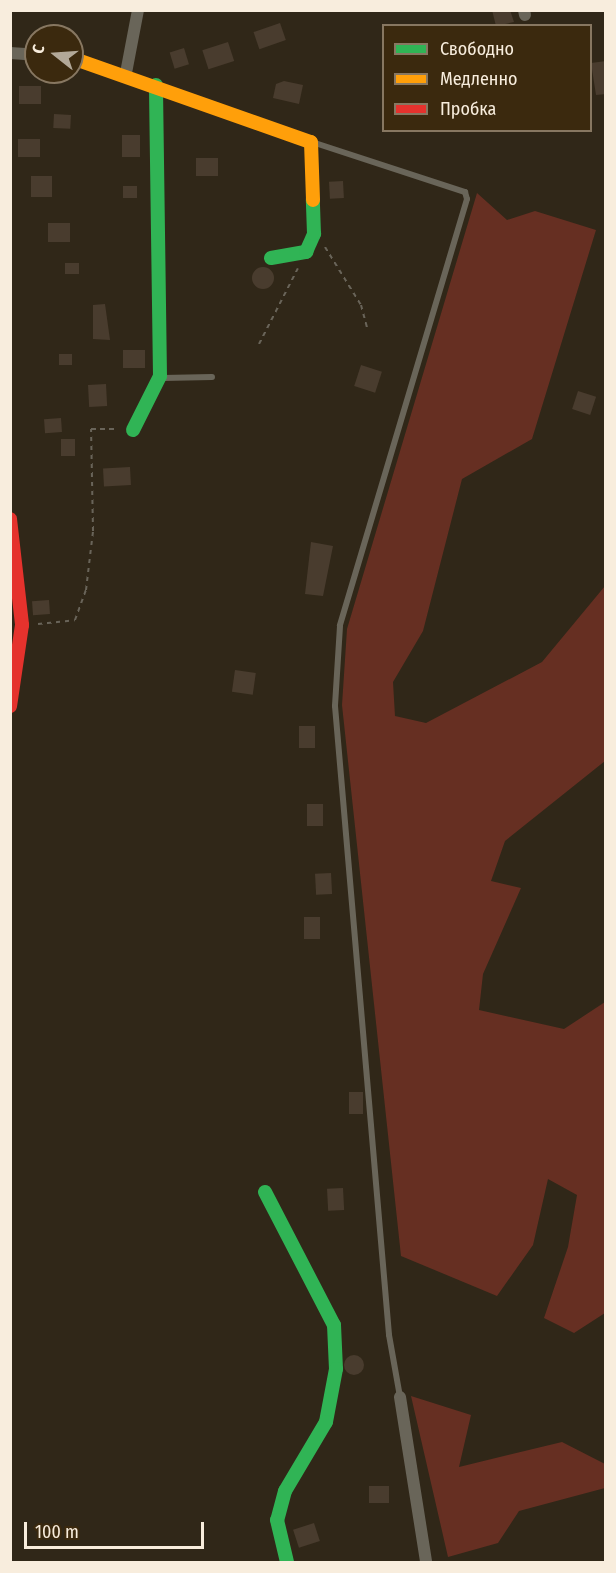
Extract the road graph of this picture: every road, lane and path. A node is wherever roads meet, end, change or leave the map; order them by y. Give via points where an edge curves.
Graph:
1 (138, 10) edge
2 (84, 61) edge
3 (126, 73) junction
4 (156, 85) junction
5 (311, 142) junction
6 (314, 234) junction
7 (306, 252) junction
8 (271, 258) dead end
9 (368, 328) dead end
10 (259, 344) dead end
11 (212, 377) dead end
12 (159, 379) junction
13 (133, 430) joint
14 (10, 519) edge
15 (22, 622) junction
16 (10, 706) edge
17 (265, 1192) dead end
18 (400, 1397) joint
19 (287, 1563) edge
20 (426, 1563) edge

1 - 3 street
2 - 3 street
3 - 4 street
4 - 5 street
4 - 12 street
5 - 6 street
5 - 18 lane via 465,192 467,199 340,626 335,706 389,1335
6 - 7 street
6 - 9 path via 361,306
7 - 8 street
7 - 10 path
11 - 12 lane
12 - 13 street
13 - 15 path via 91,429 93,531 86,590 75,620
14 - 15 street
15 - 16 street
17 - 19 street via 334,1325 336,1370 326,1422 285,1491 278,1520
18 - 20 street

